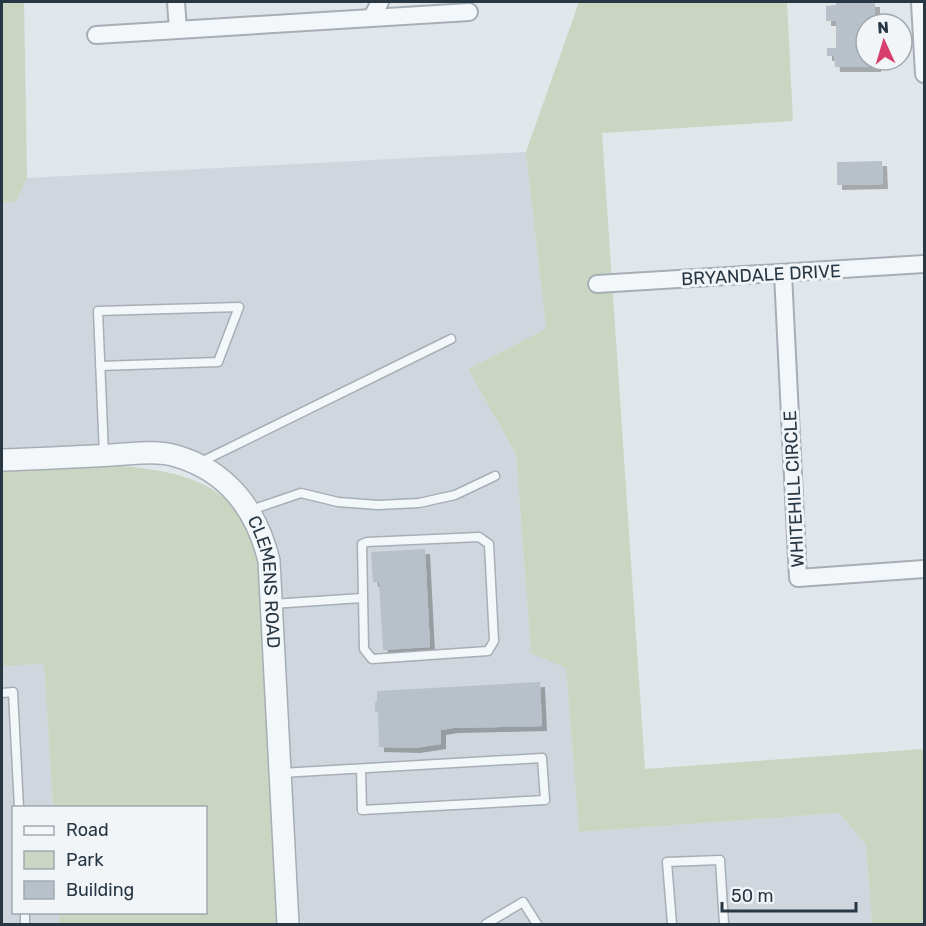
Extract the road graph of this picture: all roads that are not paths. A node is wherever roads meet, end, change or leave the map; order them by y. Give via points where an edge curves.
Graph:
1 (176, 2) edge
2 (380, 2) edge
3 (920, 2) edge
4 (470, 12) dead end
5 (372, 17) junction
6 (178, 30) junction
7 (96, 35) dead end
8 (924, 74) edge
9 (924, 264) edge
10 (783, 274) junction
11 (597, 284) dead end
12 (451, 339) dead end
13 (100, 366) junction
14 (104, 455) junction
15 (2, 460) edge
16 (196, 465) junction
17 (495, 476) dead end
18 (250, 510) junction
19 (924, 569) edge
20 (362, 598) junction
21 (271, 604) junction
22 (2, 693) edge
23 (361, 769) junction
24 (280, 773) junction
25 (19, 806) edge
26 (288, 924) edge
27 (486, 924) edge
28 (537, 924) edge
29 (672, 924) edge
30 (724, 924) edge

1 - 6 street
2 - 5 street
3 - 8 street
4 - 5 street
5 - 6 street
6 - 7 street
9 - 10 street, BRYANDALE DRIVE
10 - 11 street, BRYANDALE DRIVE
10 - 19 street, WHITEHILL CIRCLE via 798,578
12 - 16 lane
13 - 13 lane via 98,311 239,307 218,362
13 - 14 lane
14 - 15 street, CLEMENS ROAD
14 - 16 street, CLEMENS ROAD via 176,456
16 - 18 street, CLEMENS ROAD via 210,471
17 - 18 lane via 455,495 419,503 338,502 301,493
18 - 21 street, CLEMENS ROAD via 263,534
20 - 20 lane via 364,648 372,659 488,651 494,641 489,544 479,537 362,544
20 - 21 lane
21 - 24 street, CLEMENS ROAD
22 - 25 lane via 13,692
23 - 23 lane via 542,758 545,800 362,810
23 - 24 lane
24 - 26 street, CLEMENS ROAD
27 - 28 lane via 523,902
29 - 30 lane via 667,862 720,860

